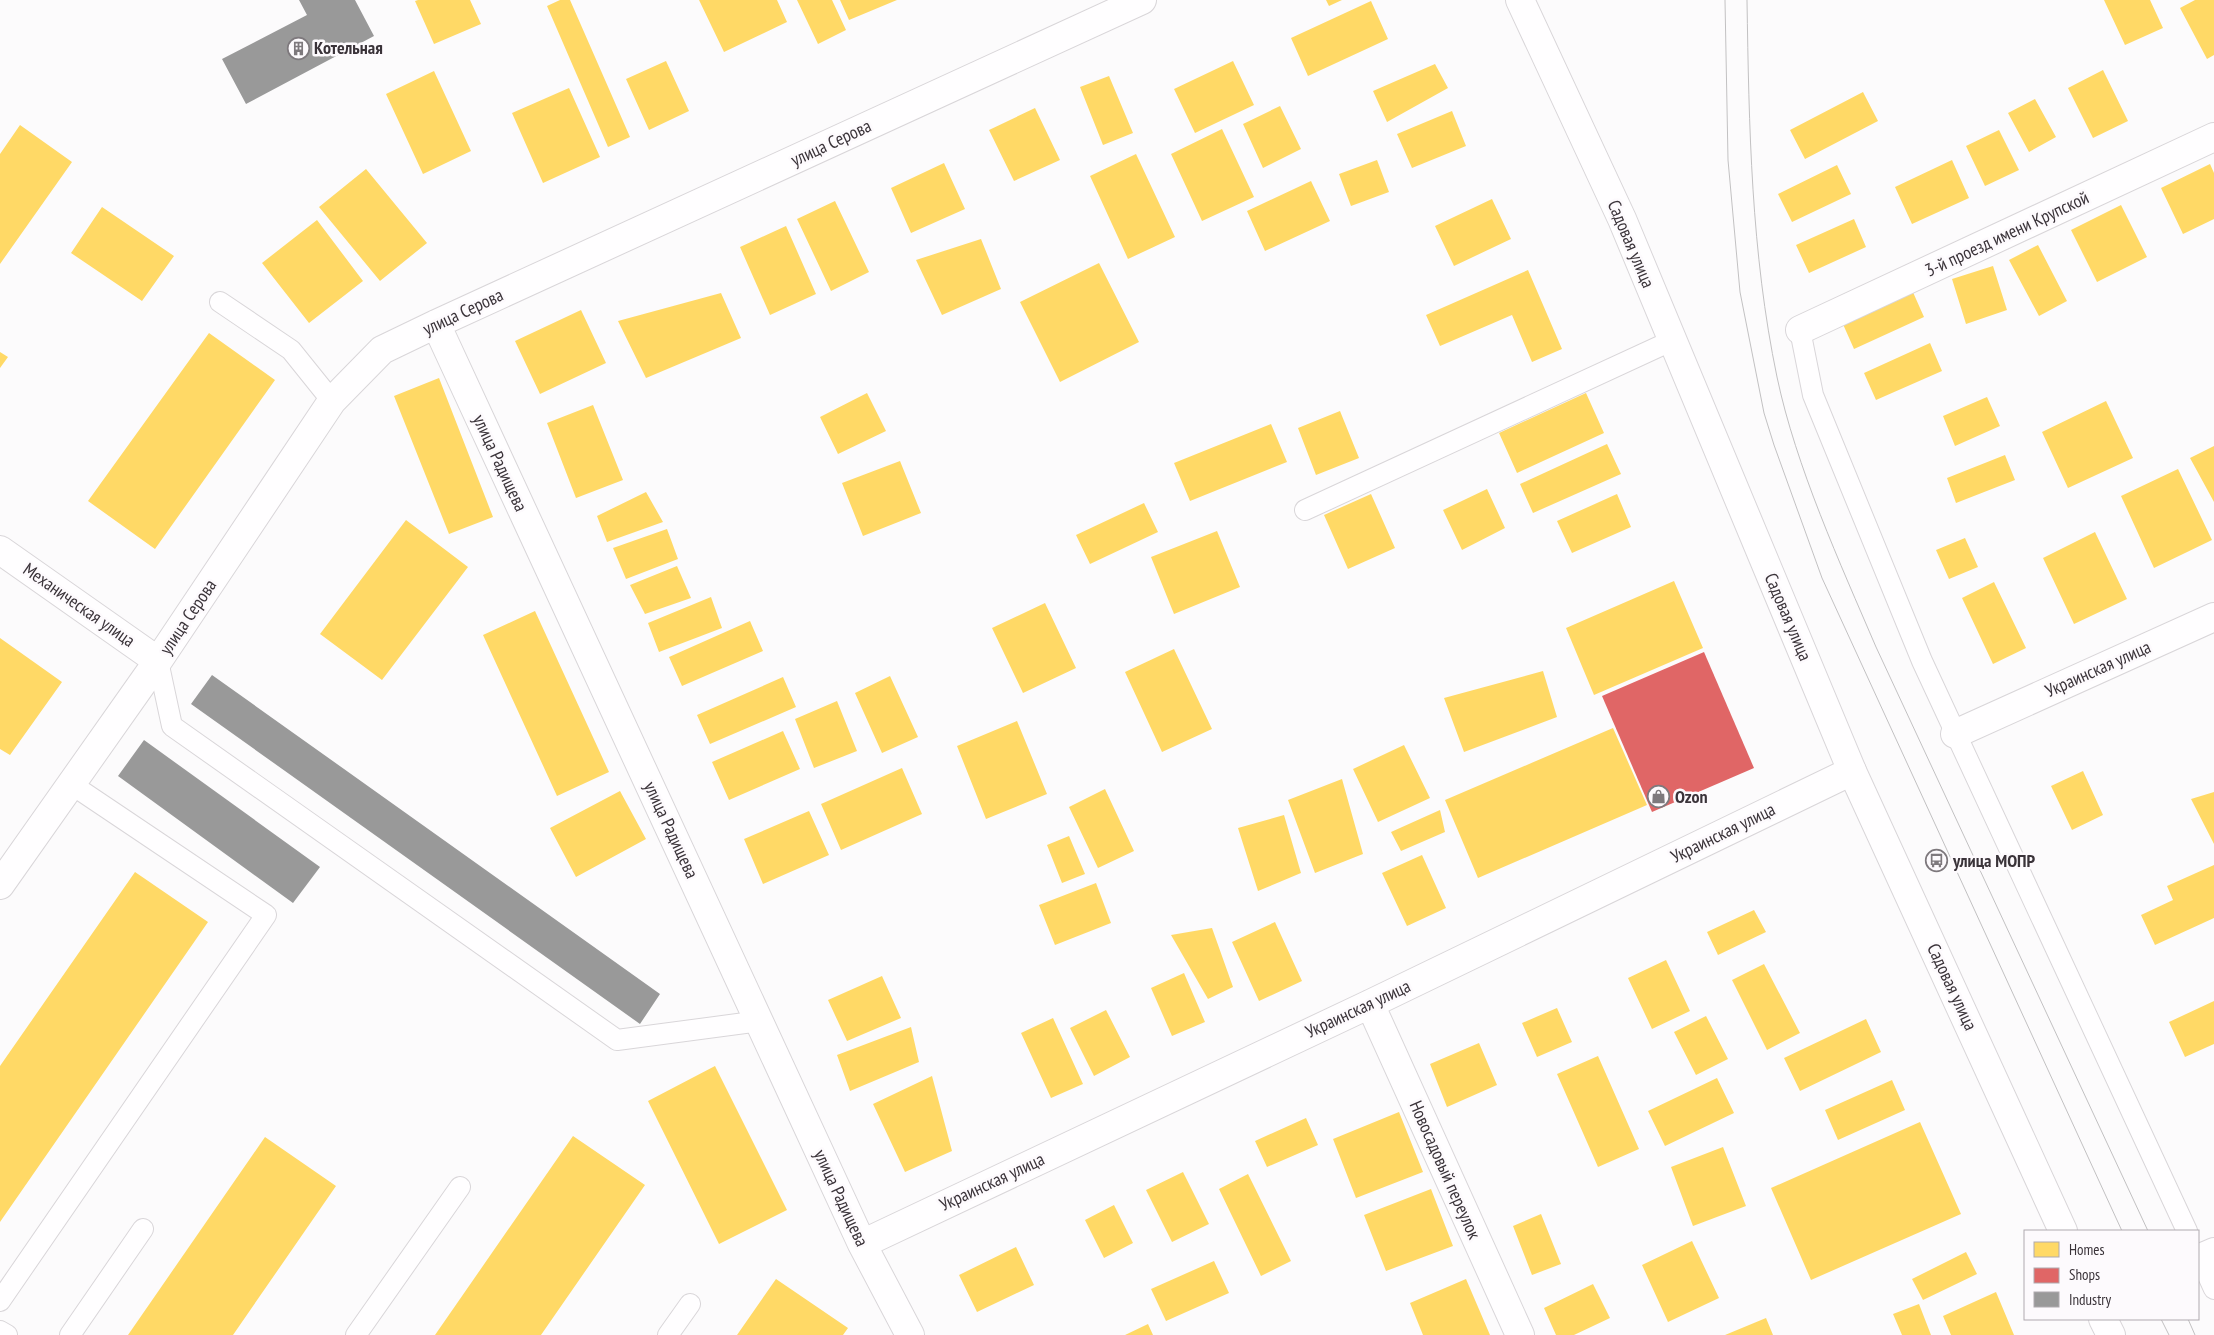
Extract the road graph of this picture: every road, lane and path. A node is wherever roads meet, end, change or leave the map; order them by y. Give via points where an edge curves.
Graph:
1 (1142, 0) edge
2 (1520, 0) edge
3 (2214, 137) edge
4 (220, 302) dead end
5 (436, 324) junction
6 (1800, 330) joint
7 (1671, 341) junction
8 (332, 401) junction
9 (1305, 510) dead end
10 (0, 550) edge
11 (2214, 617) edge
12 (158, 661) junction
13 (1955, 734) junction
14 (1852, 771) junction
15 (71, 784) junction
16 (0, 885) edge
17 (1370, 1004) junction
18 (760, 1021) junction
19 (460, 1187) dead end
20 (143, 1229) dead end
21 (2063, 1230) edge
22 (2187, 1230) edge
23 (862, 1244) junction
24 (2204, 1255) edge
25 (2214, 1289) edge
26 (0, 1301) edge
27 (690, 1304) dead end
28 (2104, 1320) edge
29 (0, 1330) edge
30 (7, 1335) edge
31 (70, 1335) edge
32 (356, 1335) edge
33 (668, 1335) edge
34 (910, 1335) edge
35 (1520, 1335) edge
36 (2111, 1335) edge

1 - 5 street, улица Серова
2 - 7 street, Садовая улица via 1622,219
3 - 6 street, 3-й проезд имени Крупской
4 - 8 lane via 291,350
5 - 8 street, улица Серова via 382,350
5 - 18 street, улица Радищева
6 - 13 lane via 1813,395
7 - 9 lane
7 - 14 street, Садовая улица
8 - 12 street, улица Серова
10 - 12 street, Механическая улица
11 - 13 street, Украинская улица
12 - 15 street, улица Серова
12 - 18 lane via 172,726 617,1040
13 - 22 lane
14 - 17 street, Украинская улица
14 - 21 street, Садовая улица
15 - 16 street, улица Серова
15 - 26 lane via 266,915
17 - 23 street, Украинская улица
17 - 35 street, Новосадовый переулок
18 - 23 street, улица Радищева
19 - 32 lane
20 - 31 lane
23 - 34 street, улица Радищева
24 - 25 lane
27 - 33 lane
28 - 36 street
29 - 30 lane

